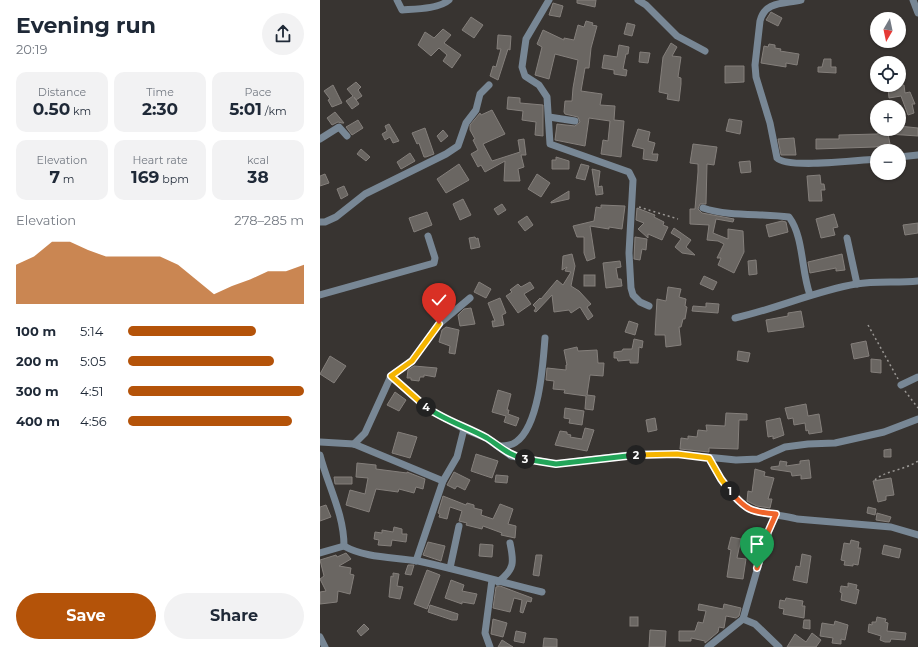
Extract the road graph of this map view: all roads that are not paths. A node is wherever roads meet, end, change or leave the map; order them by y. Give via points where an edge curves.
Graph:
1 (397, 0) edge
2 (449, 0) edge
3 (549, 0) edge
4 (638, 0) edge
5 (801, 0) edge
6 (913, 0) edge
7 (918, 13) edge
8 (705, 51) dead end
9 (489, 85) dead end
10 (549, 117) junction
11 (575, 121) dead end
12 (347, 136) dead end
13 (320, 139) edge
14 (918, 155) edge
15 (906, 156) edge
16 (870, 159) edge
17 (702, 208) dead end
18 (320, 222) edge
19 (428, 236) dead end
20 (847, 238) dead end
21 (918, 281) edge
22 (857, 284) junction
23 (320, 295) edge
24 (810, 295) junction
25 (470, 298) dead end
26 (650, 306) dead end
27 (735, 318) dead end
28 (545, 338) dead end
29 (391, 376) junction
30 (918, 377) edge
31 (901, 385) road end
32 (918, 418) edge
33 (464, 429) junction
34 (320, 442) edge
35 (354, 444) junction
36 (498, 446) junction
37 (320, 455) edge
38 (709, 458) junction
39 (443, 481) junction
40 (776, 514) junction
41 (459, 526) dead end
42 (918, 535) edge
43 (510, 543) dead end
44 (344, 546) junction
45 (320, 553) edge
46 (416, 561) junction
47 (450, 568) junction
48 (495, 581) junction
49 (542, 592) dead end
50 (743, 619) junction
51 (320, 637) edge
52 (325, 647) edge
53 (490, 647) edge
54 (708, 647) edge
55 (779, 647) edge

1 - 2 street via 402,10 432,6
3 - 10 street via 526,39 522,67 525,76 544,91
4 - 8 street via 677,36
5 - 16 street via 766,8 760,21 756,77 770,123 777,158 784,162 810,163
6 - 7 street
9 - 18 street via 480,94 476,110 466,123 458,146 365,194 336,218
10 - 11 street
10 - 26 street via 550,144 629,172 633,180 629,253 631,288 633,295 640,302
12 - 13 street via 339,128
14 - 15 street
17 - 24 street via 730,213 789,217 798,234 806,286
19 - 23 street via 434,262
20 - 22 street
21 - 22 street
22 - 24 street
24 - 27 street
25 - 29 street via 439,324 412,361
28 - 36 street via 539,384 530,420 523,435 515,443
29 - 33 street via 427,408
29 - 35 street via 365,433
30 - 31 street
32 - 38 street via 884,432 835,443 785,448 758,459
33 - 36 street
33 - 39 street via 457,457
34 - 35 street
35 - 39 street
36 - 38 street via 511,456 556,464 637,454 677,454
37 - 44 street via 344,530
38 - 40 street via 721,479 742,506 754,511
39 - 46 street
40 - 42 street via 797,519 891,527
40 - 50 street via 768,532
41 - 47 street
43 - 48 street via 513,564 506,576
44 - 45 street
44 - 46 street via 355,552
46 - 47 street
47 - 48 street
48 - 49 street
48 - 53 street via 486,633
50 - 54 street
50 - 55 street via 755,624
51 - 52 street

